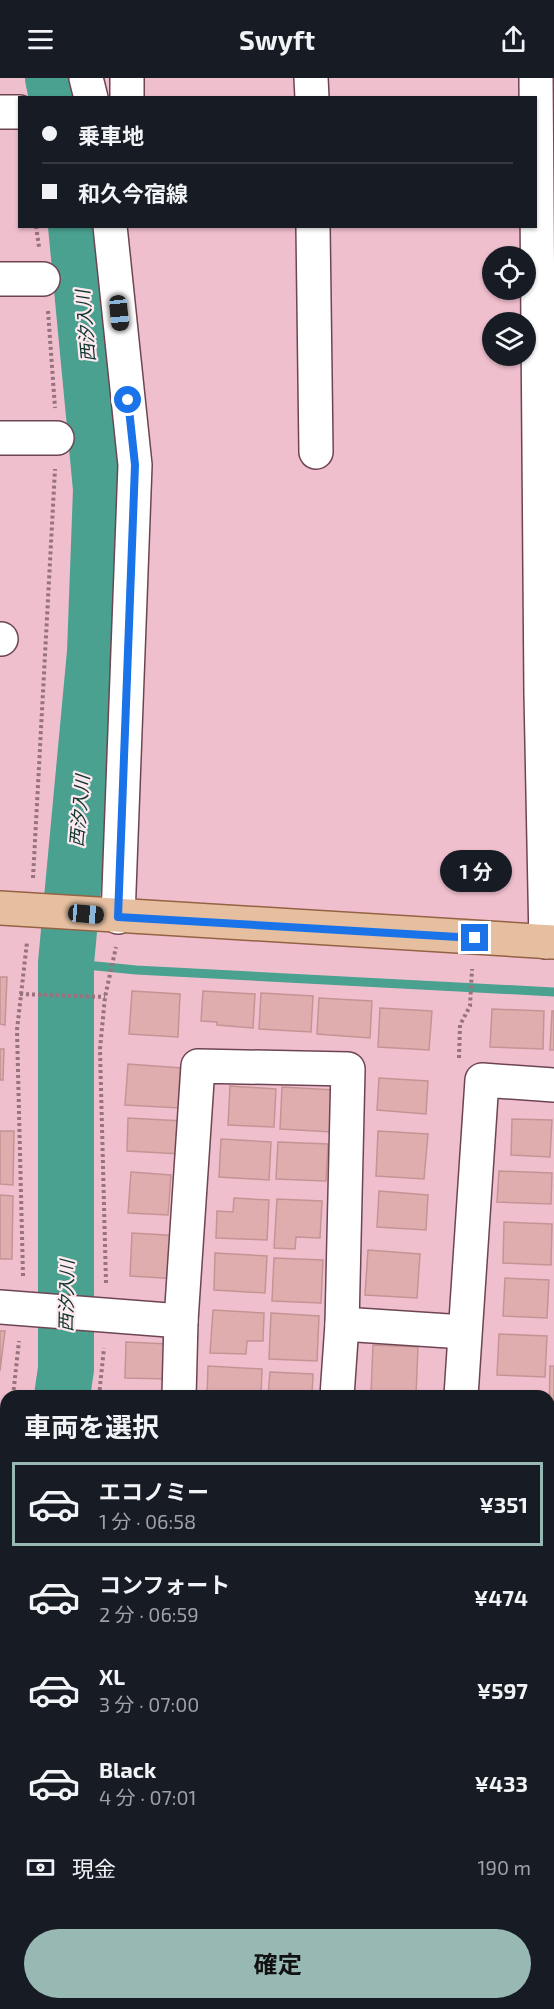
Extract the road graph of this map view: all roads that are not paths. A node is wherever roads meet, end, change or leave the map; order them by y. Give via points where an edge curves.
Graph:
1 (86, 78) edge
2 (127, 78) edge
3 (311, 78) edge
4 (536, 78) edge
5 (90, 96) edge
6 (127, 96) edge
7 (312, 96) edge
8 (536, 96) edge
9 (0, 112) edge
10 (18, 112) edge
11 (537, 116) edge
12 (110, 228) edge
13 (313, 228) edge
14 (0, 279) edge
15 (43, 279) road end
16 (0, 438) edge
17 (57, 438) road end
18 (316, 452) dead end
19 (546, 460) edge
20 (547, 564) edge
21 (547, 694) edge
22 (25, 909) edge
23 (112, 916) junction
24 (550, 942) edge
25 (554, 1085) edge
26 (11, 1307) edge
27 (181, 1321) junction
28 (342, 1324) junction
29 (464, 1332) junction
30 (179, 1390) edge
31 (337, 1390) edge
32 (461, 1390) edge

1 - 5 street
2 - 6 street
3 - 7 street
4 - 8 street
9 - 10 street
11 - 19 street
12 - 23 street via 135,465
13 - 18 street
14 - 15 street
16 - 17 street
19 - 20 street
20 - 21 street
21 - 24 street
22 - 23 main road
23 - 24 main road
25 - 29 street via 482,1080
26 - 27 street
27 - 28 street via 198,1066 348,1069
27 - 30 street
28 - 29 street
28 - 31 street
29 - 32 street

